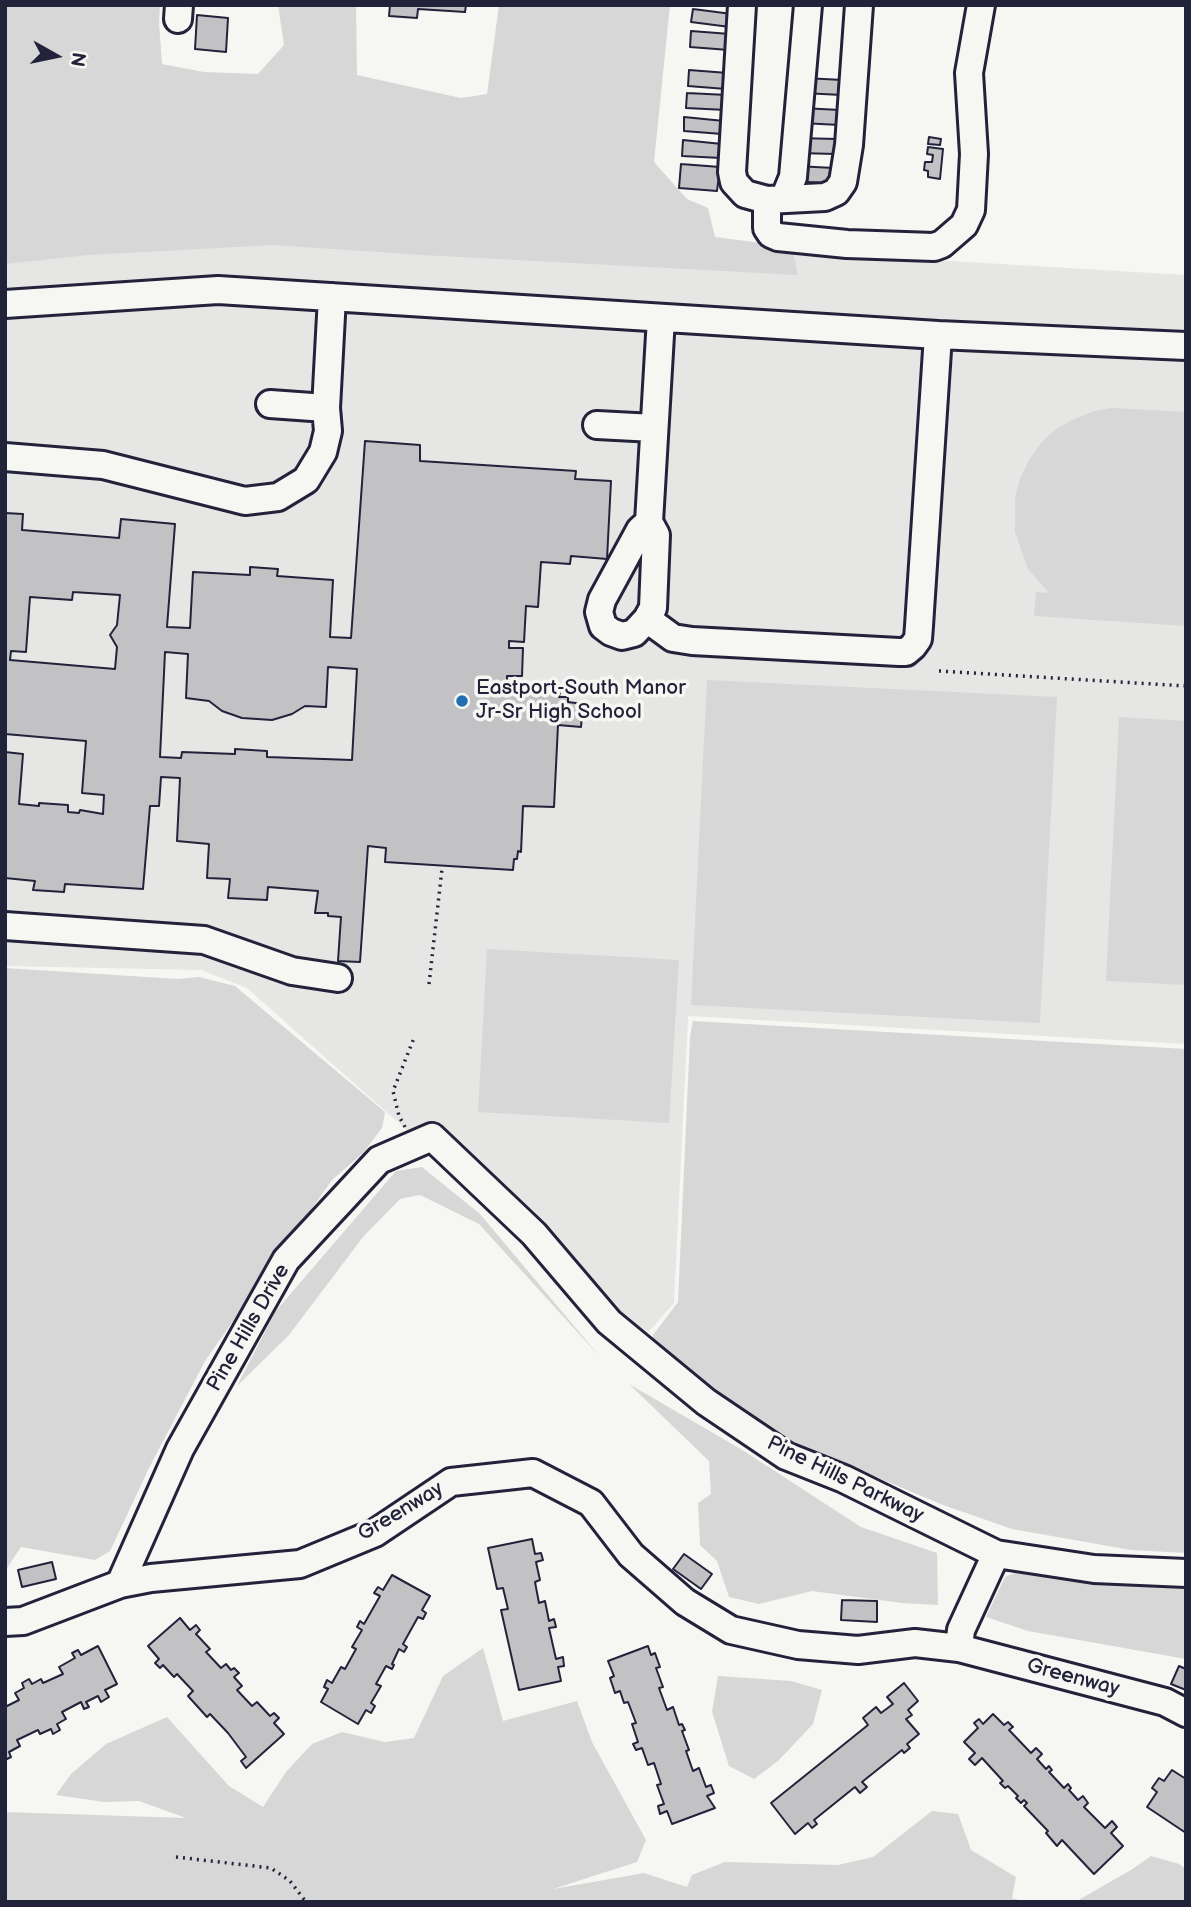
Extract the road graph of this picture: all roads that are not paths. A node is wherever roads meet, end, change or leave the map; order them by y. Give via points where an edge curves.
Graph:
1 (742, 5) edge
2 (808, 5) edge
3 (859, 5) edge
4 (981, 5) edge
5 (776, 200) junction
6 (332, 297) junction
7 (5, 304) edge
8 (661, 318) junction
9 (938, 335) junction
10 (1186, 346) edge
11 (270, 404) dead end
12 (326, 408) junction
13 (597, 425) dead end
14 (654, 428) junction
15 (5, 457) edge
16 (649, 522) junction
17 (647, 619) junction
18 (5, 926) edge
19 (338, 978) dead end
20 (415, 1144) joint
21 (996, 1555) junction
22 (1186, 1573) edge
23 (120, 1584) junction
24 (5, 1622) edge
25 (959, 1648) junction
26 (1186, 1713) edge

1 - 5 street via 732,172 745,194
2 - 5 street via 793,177
3 - 5 street via 843,182 825,197
4 - 5 street via 969,73 973,196 971,210 955,235 942,244 915,248 778,237 767,228
6 - 7 street via 218,290
6 - 8 street
6 - 12 street
8 - 9 street
8 - 14 street
9 - 10 street
9 - 17 street via 918,639 906,652 692,641 673,638
11 - 12 street
12 - 15 street via 328,431 316,467 292,490 266,500 245,501 103,465
13 - 14 street
14 - 16 street
16 - 17 street via 656,535 653,608
16 - 17 street via 640,530 599,612 603,626 622,636 634,633
18 - 19 street via 204,940 292,971
20 - 21 street, Pine Hills Parkway via 432,1137 534,1234 609,1322 706,1402 786,1456 844,1479
20 - 23 street, Pine Hills Drive via 379,1160 286,1260 180,1450
21 - 22 street, Pine Hills Parkway via 1094,1569
21 - 25 street via 965,1620
23 - 24 street, Greenway via 23,1620
23 - 25 street, Greenway via 300,1564 375,1533 451,1482 533,1473 591,1503 631,1555 685,1602 731,1630 798,1645 858,1650 915,1643
25 - 26 street, Greenway via 1165,1702

